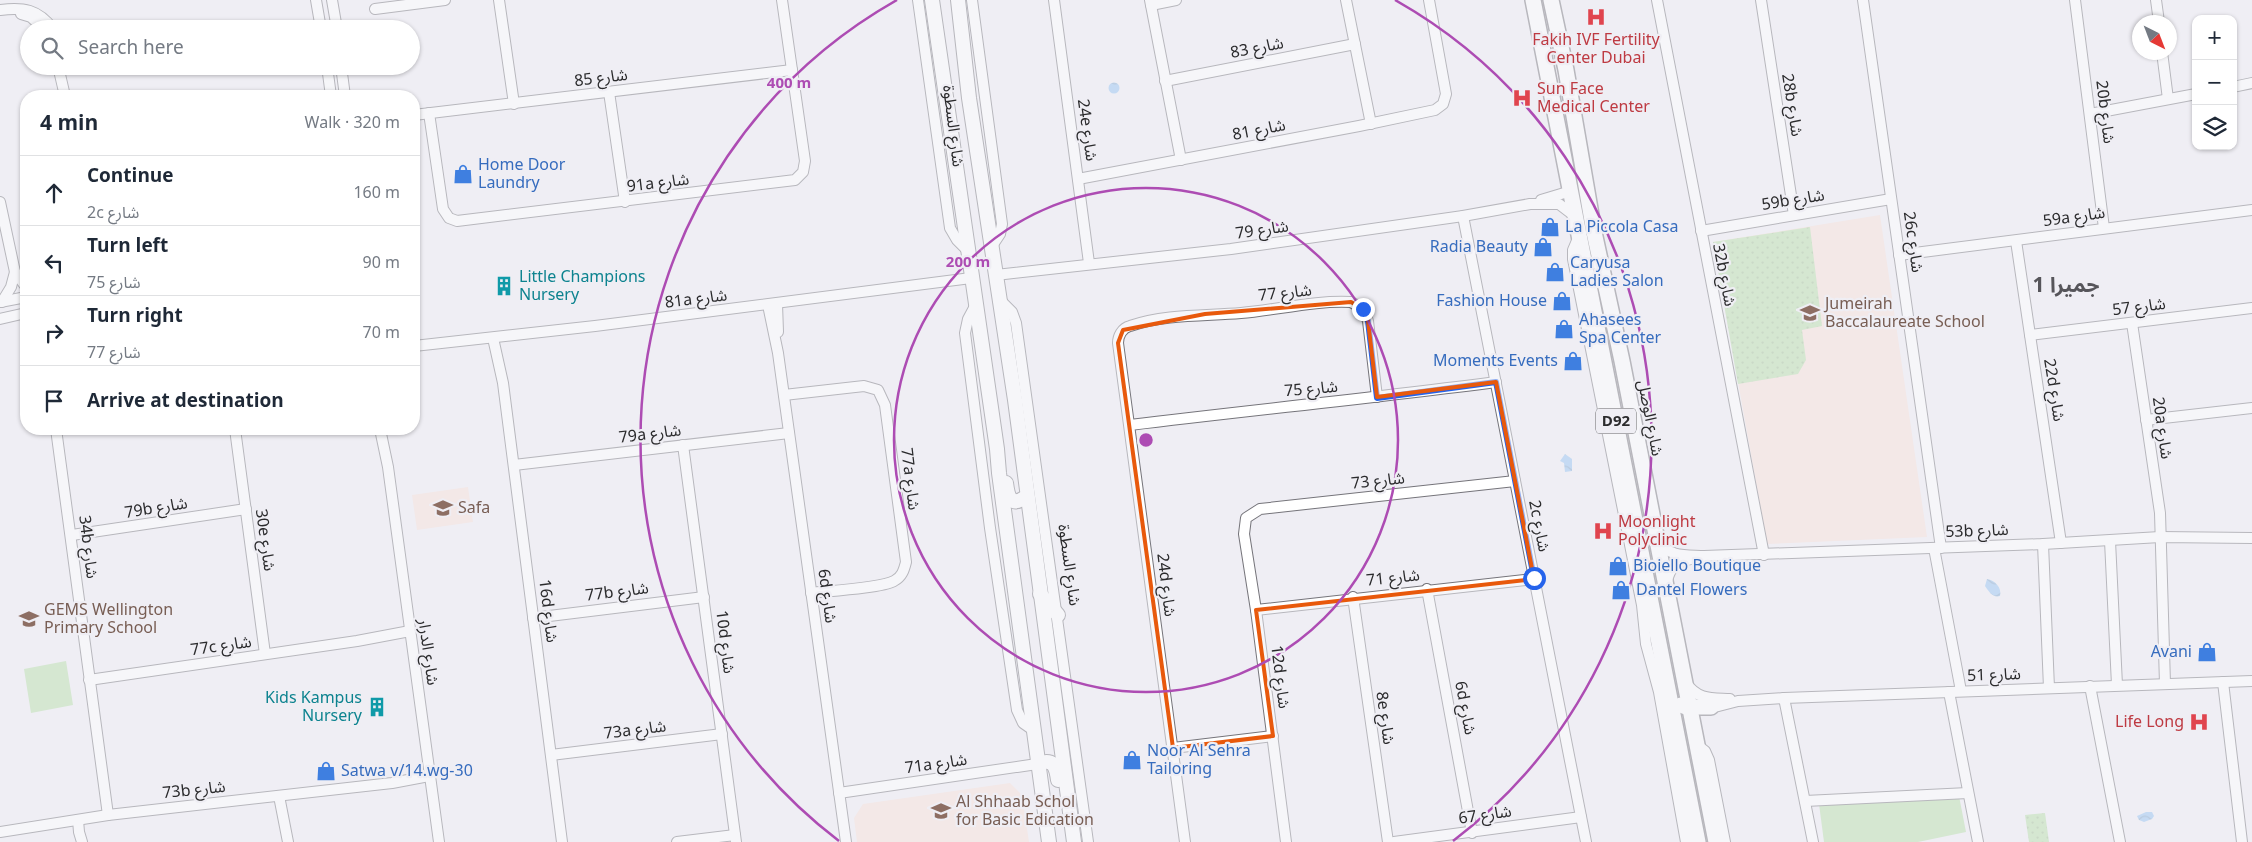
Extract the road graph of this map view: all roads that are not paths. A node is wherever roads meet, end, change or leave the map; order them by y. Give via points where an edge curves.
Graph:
1 (316, 0) edge
2 (332, 0) edge
3 (445, 0) edge
4 (499, 0) edge
5 (782, 0) edge
6 (918, 0) edge
7 (932, 0) edge
8 (958, 0) edge
9 (972, 0) edge
10 (1054, 0) edge
11 (1176, 0) edge
12 (1346, 0) edge
13 (1430, 0) edge
14 (1533, 0) edge
15 (1550, 0) edge
16 (1657, 0) edge
17 (1760, 0) edge
18 (1864, 0) edge
19 (2075, 0) edge
20 (2156, 0) edge
21 (1150, 2) edge
22 (375, 9) dead end
23 (0, 10) edge
24 (0, 15) edge
25 (2158, 15) edge
26 (34, 20) edge
27 (45, 20) edge
28 (320, 20) edge
29 (335, 20) edge
30 (1355, 44) junction
31 (2163, 60) edge
32 (941, 63) junction
33 (792, 70) junction
34 (61, 75) edge
35 (328, 75) edge
36 (343, 75) edge
37 (1165, 81) junction
38 (2252, 83) edge
39 (2237, 86) edge
40 (64, 90) edge
41 (330, 90) edge
42 (344, 90) edge
43 (610, 92) junction
44 (2192, 95) edge
45 (970, 98) junction
46 (2168, 99) junction
47 (514, 104) junction
48 (429, 113) junction
49 (420, 114) edge
50 (2090, 114) junction
51 (1371, 124) junction
52 (1181, 160) junction
53 (1078, 180) junction
54 (1571, 191) junction
55 (1891, 199) junction
56 (0, 202) edge
57 (624, 202) junction
58 (1530, 204) junction
59 (2252, 210) edge
60 (1794, 215) junction
61 (1463, 216) junction
62 (1576, 218) junction
63 (2104, 228) junction
64 (1701, 231) junction
65 (1587, 234) junction
66 (2016, 241) junction
67 (992, 246) junction
68 (968, 251) junction
69 (1900, 255) junction
70 (1089, 263) junction
71 (15, 272) junction
72 (996, 275) junction
73 (972, 278) junction
74 (20, 279) edge
75 (20, 299) edge
76 (1000, 300) junction
77 (1, 302) edge
78 (772, 305) junction
79 (975, 306) junction
80 (2252, 308) edge
81 (20, 314) edge
82 (0, 319) edge
83 (2132, 323) junction
84 (1121, 333) joint
85 (2030, 335) junction
86 (497, 338) junction
87 (420, 347) edge
88 (1496, 382) junction
89 (784, 395) junction
90 (1377, 398) junction
91 (2252, 408) edge
92 (2146, 420) junction
93 (1130, 425) junction
94 (789, 433) junction
95 (57, 435) edge
96 (236, 435) edge
97 (381, 435) edge
98 (385, 435) edge
99 (683, 445) junction
100 (997, 449) junction
101 (514, 465) junction
102 (388, 467) junction
103 (1515, 481) junction
104 (1027, 496) junction
105 (246, 509) junction
106 (1246, 518) joint
107 (1654, 532) junction
108 (72, 536) junction
109 (2160, 538) junction
110 (2252, 538) edge
111 (2110, 541) junction
112 (2061, 543) junction
113 (2043, 544) junction
114 (1938, 548) junction
115 (1764, 555) junction
116 (1704, 556) junction
117 (1646, 576) junction
118 (1534, 578) junction
119 (1666, 586) junction
120 (1428, 589) junction
121 (811, 593) junction
122 (1040, 594) junction
123 (704, 596) junction
124 (1353, 598) junction
125 (1256, 610) junction
126 (1058, 615) junction
127 (533, 618) junction
128 (410, 635) junction
129 (265, 654) junction
130 (90, 680) junction
131 (1684, 680) junction
132 (2252, 681) edge
133 (2223, 682) junction
134 (2165, 684) junction
135 (2117, 685) junction
136 (2090, 686) junction
137 (2049, 688) junction
138 (1961, 691) junction
139 (1949, 692) junction
140 (1784, 698) junction
141 (1738, 700) junction
142 (1689, 707) junction
143 (1711, 707) junction
144 (1693, 726) junction
145 (1033, 730) junction
146 (722, 734) junction
147 (1273, 736) junction
148 (1696, 744) junction
149 (1173, 748) junction
150 (551, 755) junction
151 (1038, 764) junction
152 (430, 780) junction
153 (1968, 792) junction
154 (839, 793) junction
155 (283, 795) junction
156 (1805, 801) junction
157 (1069, 803) junction
158 (105, 815) junction
159 (1581, 817) junction
160 (78, 820) junction
161 (0, 832) edge
162 (1472, 833) junction
163 (735, 838) edge
164 (288, 841) edge
165 (82, 842) edge
166 (439, 842) edge
167 (562, 842) edge
168 (677, 842) edge
169 (846, 842) edge
170 (1049, 842) edge
171 (1074, 842) edge
172 (1088, 842) edge
173 (1185, 842) edge
174 (1286, 842) edge
175 (1388, 842) edge
176 (1394, 842) edge
177 (1586, 842) edge
178 (1686, 842) edge
179 (1698, 842) edge
180 (1716, 842) edge
181 (1725, 842) edge
182 (1813, 842) edge
183 (1978, 842) edge
184 (2120, 842) edge
185 (2242, 842) edge

1 - 28 street
2 - 29 street
3 - 22 street
4 - 47 street
5 - 33 street, 91a شارع
6 - 68 street, شارع السطوة via 950,228
7 - 32 main road, شارع السطوة
8 - 45 main road, شارع السطوة
9 - 67 street via 1002,224
10 - 53 street, 24e شارع
11 - 21 street
12 - 30 street
13 - 51 street, شارع 81 via 1446,88 1443,104 1431,111
14 - 54 main road, شارع الوصل / D92
15 - 65 main road, شارع الوصل / D92 via 1566,70
16 - 64 street, 32b شارع
17 - 60 street, 28b شارع
18 - 55 street, 26c شارع
19 - 50 street, 20b شارع
20 - 25 street
21 - 37 street
23 - 27 street via 29,10
24 - 26 street via 22,14
30 - 37 street, شارع 83
30 - 51 street
31 - 46 street
32 - 45 main road via 958,64 963,86
32 - 68 main road, شارع السطوة
33 - 43 street, شارع 85
33 - 57 street, 91a شارع via 805,161 799,177 789,182
34 - 40 street
35 - 41 street
36 - 42 street
37 - 52 street
38 - 39 street
43 - 47 street, شارع 85
43 - 57 street
44 - 46 street
45 - 67 main road, شارع السطوة
46 - 50 street
47 - 48 street, شارع 85
48 - 49 street, شارع 85
48 - 57 street, 91a شارع via 442,209 453,220 460,222
50 - 63 street, 20b شارع
51 - 52 street, شارع 81
52 - 53 street, شارع 81
53 - 70 street, 24e شارع
54 - 58 street, شارع 79
54 - 62 main road, شارع الوصل / D92
54 - 65 main road via 1580,193 1588,222
55 - 60 street, 59b شارع
55 - 69 street, 26c شارع
56 - 71 street
58 - 61 street, شارع 79
58 - 62 street, شارع 79 via 1559,204
59 - 63 street, 59a شارع
60 - 64 street, 59b شارع
61 - 70 street, شارع 79 via 1231,249
61 - 88 street, 2c شارع
62 - 65 main road, شارع الوصل / D92
63 - 66 street, 59a شارع
64 - 115 street, 32b شارع
65 - 107 main road, شارع الوصل / D92 via 1622,361
65 - 117 main road, شارع الوصل / D92
65 - 178 street via 1573,250 1573,259
66 - 69 street, 59a شارع
66 - 85 street, 22d شارع
67 - 72 main road, شارع السطوة
68 - 73 main road, شارع السطوة
69 - 114 street, 26c شارع
70 - 72 street, شارع 79
71 - 74 street
71 - 77 street via 11,288
72 - 76 main road, شارع السطوة
73 - 78 street, 81a شارع
73 - 79 main road, شارع السطوة
75 - 77 street
76 - 104 main road, شارع السطوة
76 - 126 street, شارع السطوة via 1012,312 1016,323
78 - 86 street, 81a شارع
78 - 89 street, 6d شارع
79 - 100 main road, شارع السطوة
79 - 145 street, شارع السطوة via 965,333 990,528 1017,710 1023,723
80 - 83 street, شارع 57
81 - 82 street
83 - 85 street, شارع 57
83 - 92 street, 20a شارع
84 - 90 street, شارع 77 via 1130,326 1205,314 1351,302 1363,309 1368,321
84 - 93 street, 24d شارع via 1118,343
85 - 112 street, 22d شارع
86 - 87 street, 81a شارع
86 - 101 street, 16d شارع via 504,369
88 - 90 street, شارع 75
88 - 103 street, 2c شارع
89 - 94 street, 6d شارع
89 - 121 street, 77a شارع via 872,387 882,394 887,416 905,569 901,576 888,584
90 - 93 street, شارع 75
91 - 92 street
92 - 109 street, 20a شارع via 2160,513
93 - 149 street, 24d شارع
94 - 99 street, 79a شارع
94 - 121 street, 6d شارع
95 - 108 street, 34b شارع
96 - 105 street, 30e شارع
97 - 102 street, شارع الدرار
98 - 102 street, شارع الدرار
99 - 101 street, 79a شارع
99 - 123 street, 10d شارع
100 - 104 main road via 1003,463 1008,497 1016,502
100 - 145 main road, شارع السطوة
101 - 127 street, 16d شارع
102 - 128 street, شارع الدرار
103 - 106 street, شارع 73 via 1260,508
103 - 118 street, 2c شارع
104 - 122 main road, شارع السطوة
105 - 108 street, 79b شارع
105 - 129 street, 30e شارع
106 - 125 street, 12d شارع via 1243,528
107 - 116 street, 53b شارع via 1668,552
107 - 119 main road, شارع الوصل / D92
108 - 130 street, 34b شارع
109 - 110 street, 53b شارع
109 - 111 street, 53b شارع
109 - 134 street, 20a شارع
111 - 112 street, 53b شارع
111 - 135 street
112 - 113 street, 53b شارع
113 - 114 street, 53b شارع
113 - 137 street
114 - 115 street, 53b شارع
114 - 138 street, 26c شارع
115 - 116 street, 53b شارع
116 - 119 street, 53b شارع via 1675,564
117 - 142 main road via 1658,604 1678,702
117 - 179 main road, شارع الوصل / D92
118 - 120 street, شارع 71
118 - 159 street, 2c شارع
119 - 131 main road, شارع الوصل / D92
120 - 124 street, شارع 71
120 - 162 street, 6d شارع
121 - 154 street, 6d شارع
122 - 126 main road
122 - 157 main road, شارع السطوة
123 - 127 street, 77b شارع
123 - 146 street, 10d شارع
124 - 125 street, شارع 71
124 - 175 street, 8e شارع
125 - 147 street, 12d شارع
126 - 172 street, شارع السطوة
127 - 150 street, 16d شارع
128 - 129 street, 77c شارع
128 - 152 street, شارع الدرار
129 - 130 street, 77c شارع
130 - 158 street, 34b شارع
131 - 141 street, شارع 51 via 1700,696
131 - 142 main road, شارع الوصل / D92
132 - 133 street, شارع 51
133 - 134 street, شارع 51
133 - 185 street
134 - 135 street, شارع 51
135 - 136 street, شارع 51
136 - 137 street, شارع 51
136 - 184 street
137 - 138 street, شارع 51
138 - 139 street, شارع 51
139 - 140 street, شارع 51
139 - 153 street
140 - 141 street, شارع 51
140 - 156 street
141 - 143 street, شارع 51
142 - 143 main road
142 - 144 main road, شارع الوصل / D92
143 - 144 street
144 - 148 main road, شارع الوصل / D92
145 - 151 main road, شارع السطوة
146 - 150 street, 73a شارع
146 - 163 street, 10d شارع
147 - 149 street
147 - 174 street, 12d شارع
148 - 180 main road, شارع الوصل / D92
148 - 181 street via 1705,751 1709,760
149 - 173 street, 24d شارع
150 - 167 street, 16d شارع
151 - 154 street, 71a شارع
151 - 157 main road via 1049,761 1056,765 1060,790
151 - 170 main road, شارع السطوة
152 - 155 street, 73b شارع
152 - 166 street, شارع الدرار
153 - 156 street
153 - 183 street
154 - 169 street, 6d شارع
155 - 158 street, 73b شارع
155 - 164 street via 289,826
156 - 182 street
157 - 171 main road, شارع السطوة
158 - 160 street, 73b شارع
159 - 162 street, شارع 67
159 - 177 street, 2c شارع
160 - 161 street, 73b شارع
160 - 165 street
162 - 176 street, شارع 67
163 - 168 street

